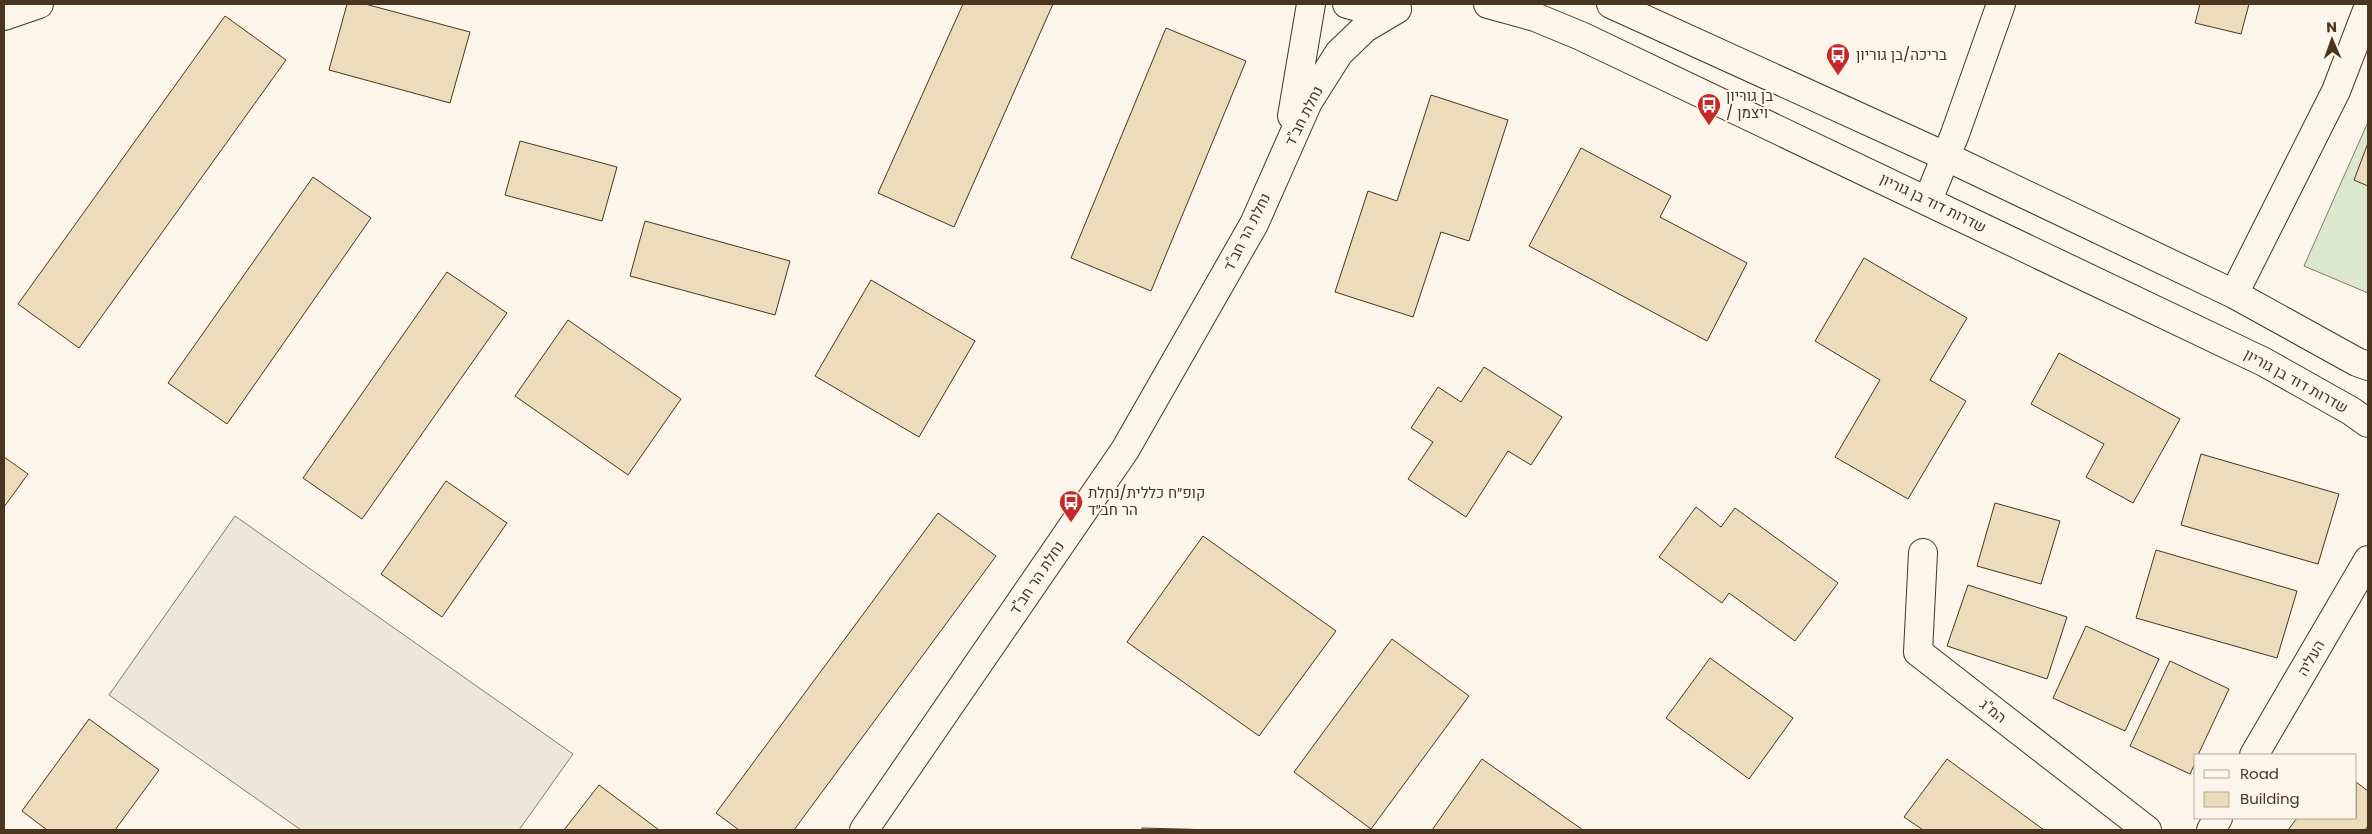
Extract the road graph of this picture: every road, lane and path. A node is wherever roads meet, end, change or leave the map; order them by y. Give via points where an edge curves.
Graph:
1 (39, 4) edge
2 (1311, 4) edge
3 (1347, 4) edge
4 (1488, 4) edge
5 (1611, 4) edge
6 (2002, 4) edge
7 (1404, 6) edge
8 (2368, 8) edge
9 (4, 16) edge
10 (1946, 157) junction
11 (1283, 159) junction
12 (1928, 200) junction
13 (2234, 294) junction
14 (2368, 366) edge
15 (2368, 423) edge
16 (1923, 553) dead end
17 (2368, 560) edge
18 (2255, 754) edge
19 (2217, 819) edge
20 (864, 830) edge
21 (2147, 830) edge
22 (2211, 830) edge

1 - 9 street
2 - 11 street, נחלת חב"ד
3 - 7 street via 1374,11
4 - 12 street, שדרות דוד בן גוריון via 1535,17 1580,36
5 - 10 street
6 - 10 street
7 - 11 street, נחלת חב"ד via 1365,28 1339,53 1308,102
8 - 13 street via 2336,91
10 - 12 street
10 - 13 street
11 - 20 street, נחלת הר חב"ד via 1254,224 1125,450
12 - 15 street, שדרות דוד בן גוריון via 2264,362
13 - 14 street
16 - 21 street, המ"ג via 1918,652
17 - 18 street, העליה
19 - 22 street

